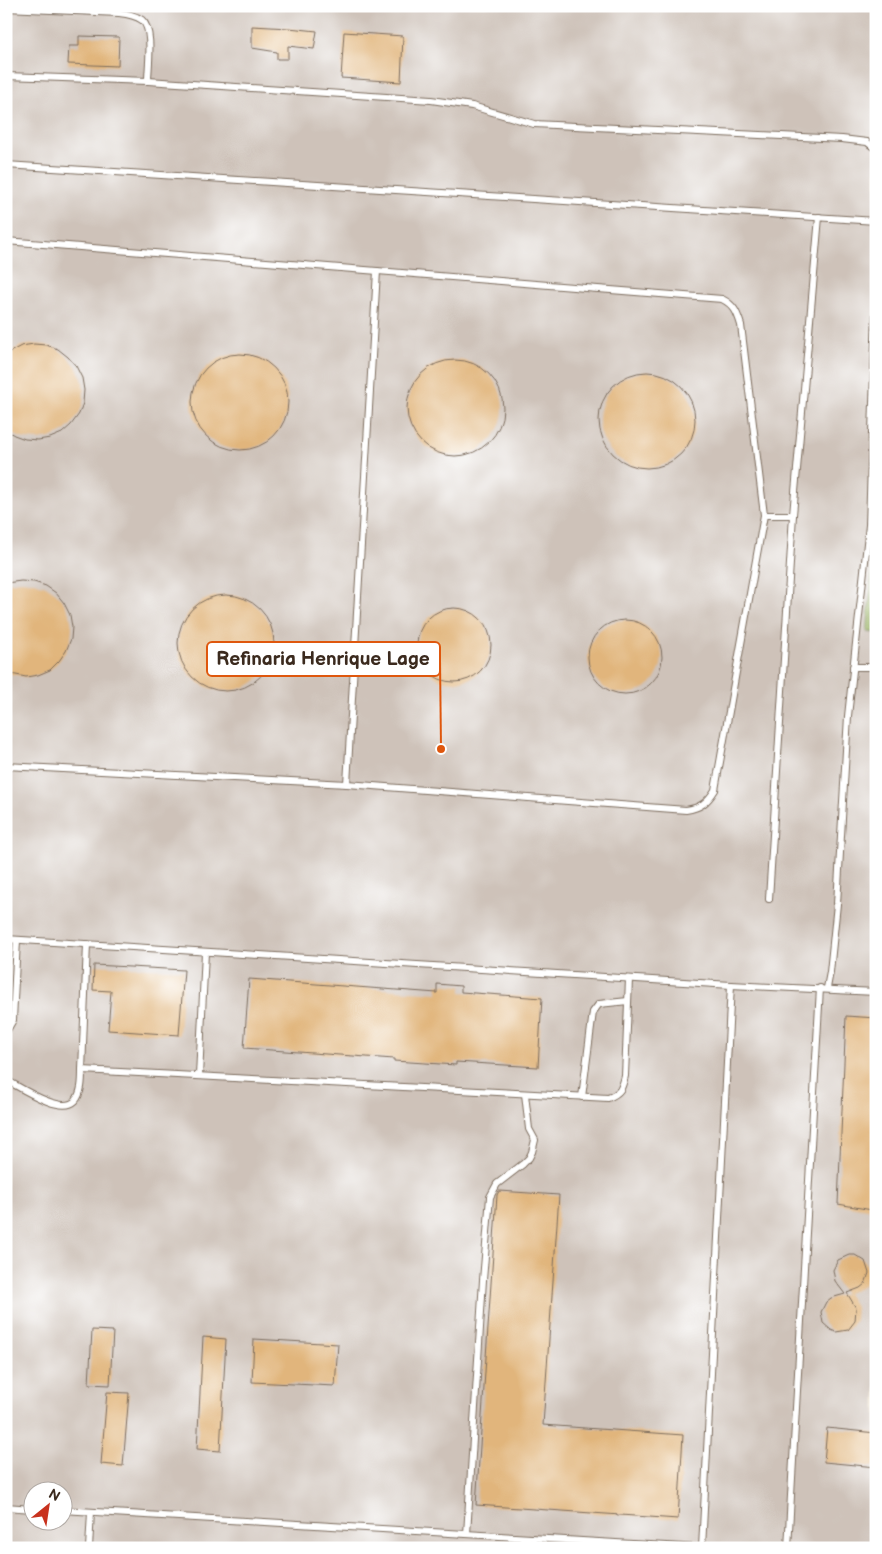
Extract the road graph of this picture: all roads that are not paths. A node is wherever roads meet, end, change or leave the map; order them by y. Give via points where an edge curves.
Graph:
1 (6, 8) edge
2 (6, 76) edge
3 (148, 81) junction
4 (876, 149) edge
5 (6, 165) edge
6 (819, 217) junction
7 (876, 221) edge
8 (6, 241) edge
9 (377, 271) junction
10 (876, 311) edge
11 (764, 515) junction
12 (793, 515) junction
13 (853, 667) junction
14 (876, 667) edge
15 (6, 766) edge
16 (346, 784) junction
17 (769, 899) dead end
18 (6, 939) edge
19 (16, 940) junction
20 (87, 944) junction
21 (205, 952) junction
22 (629, 979) junction
23 (731, 985) junction
24 (824, 988) junction
25 (876, 992) edge
26 (628, 1001) junction
27 (6, 1032) edge
28 (82, 1070) junction
29 (198, 1076) junction
30 (6, 1080) edge
31 (525, 1094) junction
32 (582, 1098) junction
33 (6, 1507) edge
34 (22, 1508) edge
35 (72, 1511) edge
36 (91, 1512) junction
37 (467, 1534) junction
38 (89, 1548) edge
39 (701, 1548) edge
40 (788, 1548) edge

1 - 3 lane via 119,13 142,20 149,36
2 - 3 lane
3 - 4 lane via 431,100 472,106 534,124 842,139 867,142
5 - 6 lane
6 - 7 lane
6 - 12 lane
8 - 9 lane
9 - 11 lane via 697,296 731,303 741,325
9 - 16 lane
10 - 13 lane via 869,526
11 - 12 lane
11 - 16 lane via 714,790 709,800 698,808 686,810
12 - 17 lane
13 - 14 lane
13 - 24 lane via 837,904 830,972
15 - 16 lane
18 - 19 lane
19 - 20 lane
19 - 27 lane via 13,1020
20 - 21 lane
20 - 28 lane
21 - 22 lane
21 - 29 lane
22 - 23 lane
22 - 26 lane
23 - 24 lane
23 - 39 lane
24 - 25 lane
24 - 40 lane
26 - 32 lane via 599,1004 593,1012
26 - 32 lane via 622,1088 608,1098
28 - 29 lane
28 - 30 lane via 79,1094 74,1102 67,1104 43,1100
29 - 31 lane
31 - 32 lane
31 - 37 lane via 529,1129 535,1140 532,1152 523,1164 497,1184 490,1197
33 - 34 lane
35 - 36 lane
36 - 37 lane
36 - 38 lane
37 - 39 lane

